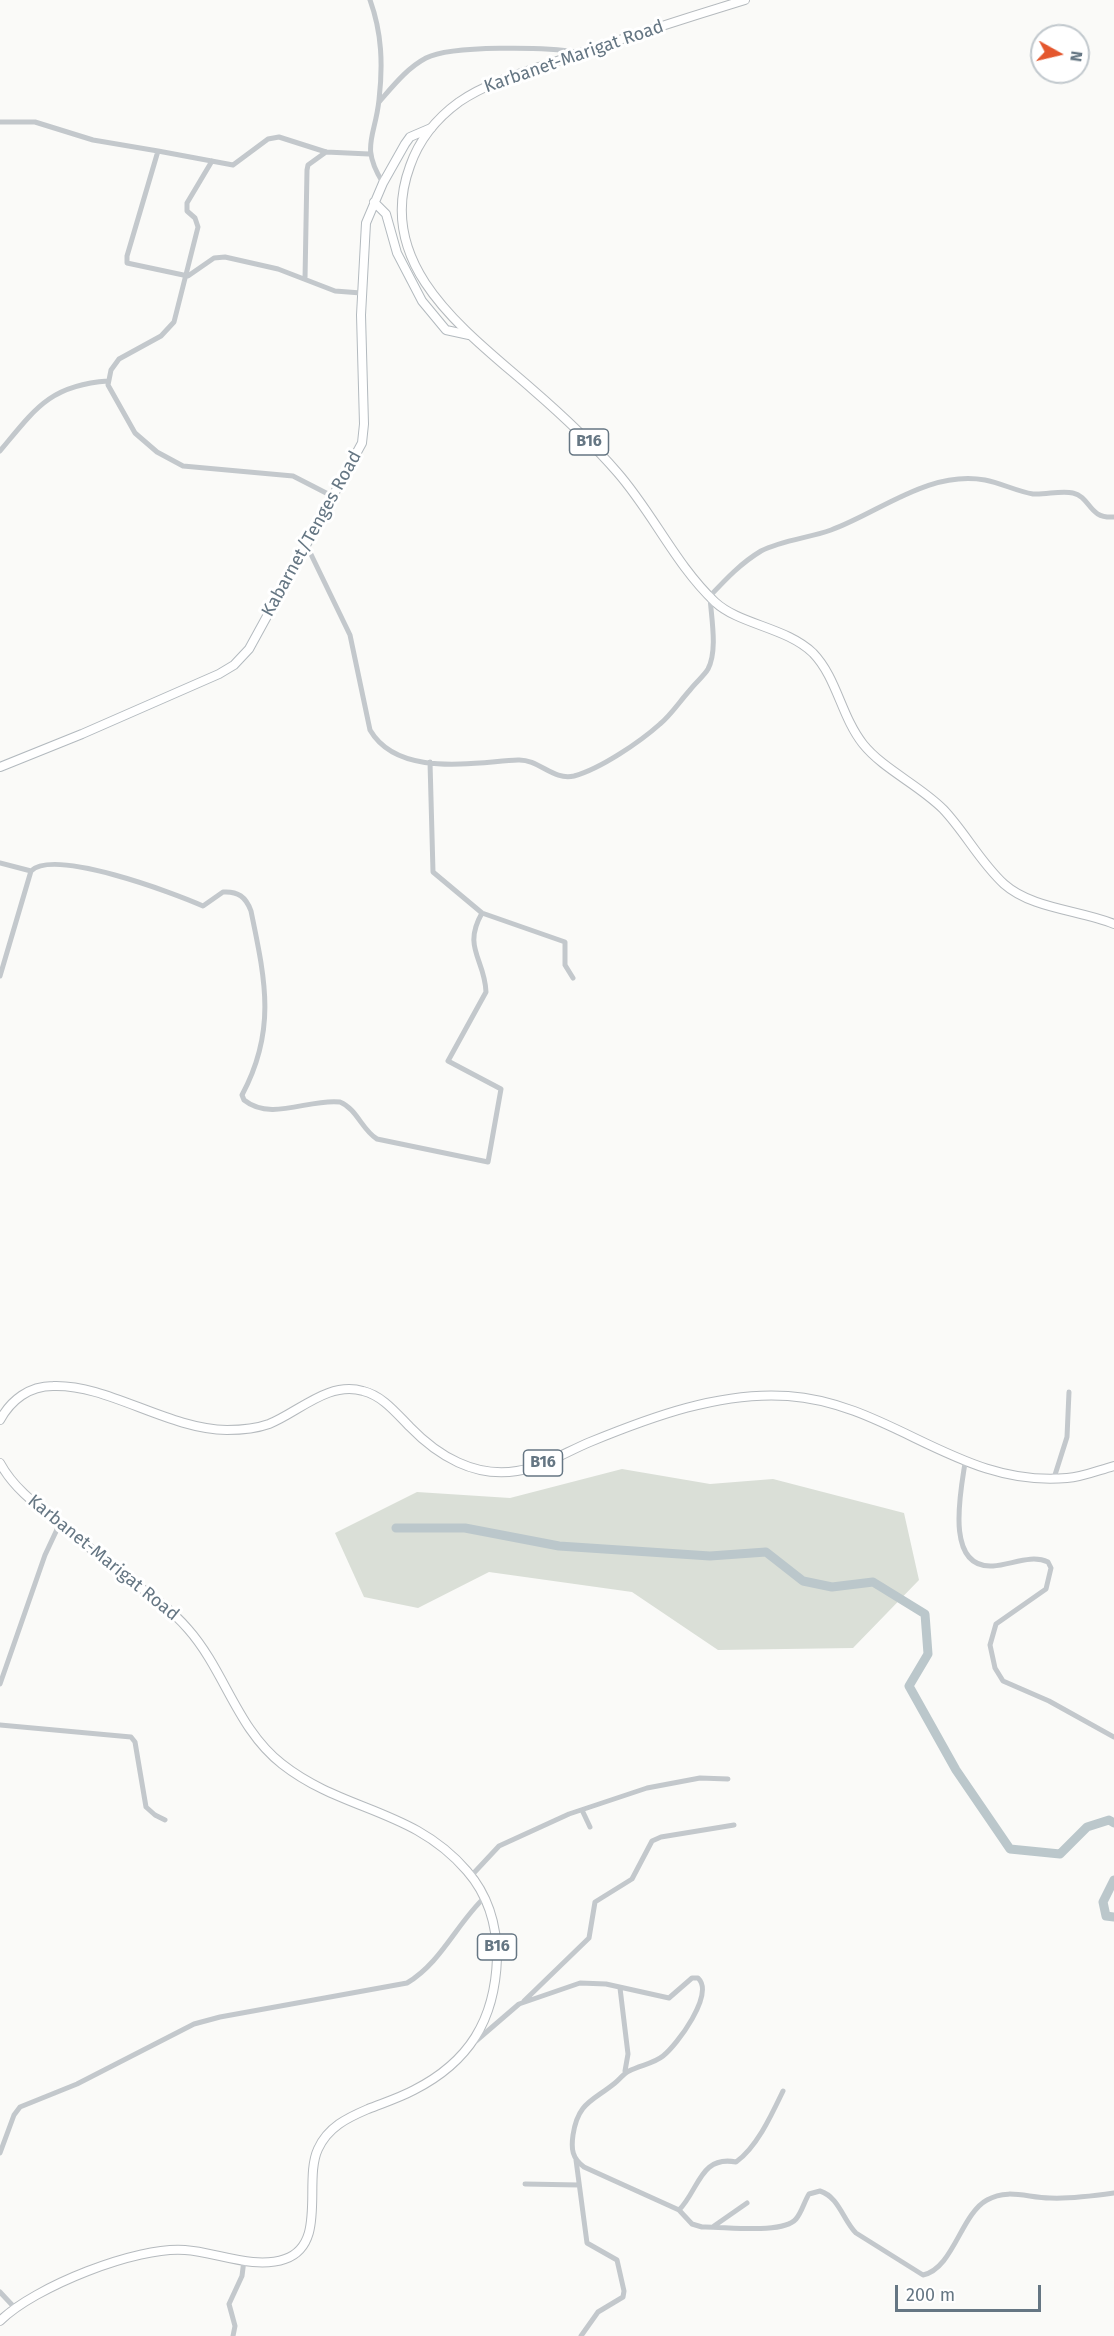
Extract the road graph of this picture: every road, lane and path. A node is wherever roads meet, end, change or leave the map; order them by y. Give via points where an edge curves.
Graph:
1 (370, 0) edge
2 (745, 0) edge
3 (582, 53) junction
4 (379, 102) junction
5 (0, 122) edge
6 (431, 128) junction
7 (158, 150) junction
8 (326, 152) junction
9 (369, 154) junction
10 (212, 161) junction
11 (383, 183) junction
12 (374, 202) junction
13 (188, 276) junction
14 (305, 279) junction
15 (361, 292) junction
16 (469, 335) junction
17 (108, 381) junction
18 (0, 451) edge
19 (332, 496) junction
20 (1114, 517) edge
21 (305, 542) junction
22 (710, 596) junction
23 (430, 762) junction
24 (0, 766) edge
25 (0, 863) edge
26 (31, 871) junction
27 (482, 913) junction
28 (1114, 924) edge
29 (0, 976) edge
30 (573, 978) dead end
31 (1069, 1392) dead end
32 (0, 1420) edge
33 (0, 1463) edge
34 (965, 1463) junction
35 (1114, 1466) edge
36 (1054, 1478) junction
37 (60, 1523) junction
38 (0, 1684) edge
39 (0, 1725) edge
40 (1114, 1737) edge
41 (728, 1779) dead end
42 (582, 1810) junction
43 (165, 1820) dead end
44 (734, 1826) dead end
45 (590, 1827) dead end
46 (471, 1876) junction
47 (485, 1897) junction
48 (620, 1988) junction
49 (523, 2002) junction
50 (470, 2046) junction
51 (623, 2074) junction
52 (783, 2091) dead end
53 (0, 2153) edge
54 (575, 2158) junction
55 (525, 2184) dead end
56 (579, 2185) junction
57 (1114, 2193) edge
58 (747, 2203) dead end
59 (679, 2210) junction
60 (714, 2226) junction
61 (244, 2260) junction
62 (0, 2292) edge
63 (14, 2307) junction
64 (0, 2321) edge
65 (233, 2336) edge
66 (582, 2336) edge

1 - 4 street via 380,38
2 - 3 main road, Karbanet-Marigat Road / B16
3 - 4 street via 439,53 408,70
3 - 6 main road, Karbanet-Marigat Road / B16 via 482,88 459,102
4 - 9 street
5 - 7 street via 35,122 93,140
6 - 11 street, Kabarnet/Tenges Road via 410,137
6 - 16 main road, Karbanet-Marigat Road / B16 via 415,153 405,184 403,216 407,244 432,294
7 - 10 street
7 - 13 street via 126,260
8 - 9 street
8 - 10 street via 279,137 268,139 233,165
8 - 14 street via 307,170
9 - 11 street
10 - 13 street via 187,203 187,211 198,227
11 - 12 street, Kabarnet/Tenges Road
12 - 15 street, Kabarnet/Tenges Road via 364,235
12 - 16 street via 386,214 397,253 422,301 446,330
13 - 14 street via 214,258 225,256
13 - 17 street via 174,322 161,336 119,359
14 - 15 street via 335,291
15 - 19 street, Kabarnet/Tenges Road via 363,432 358,453
16 - 22 main road, Karbanet-Marigat Road / B16 via 564,416 600,453
17 - 18 street via 85,382 63,390 32,414
17 - 19 street via 135,433 157,452 183,466 298,477
19 - 21 street, Kabarnet/Tenges Road
20 - 22 street via 1090,510 1080,495 1073,493 1043,495 984,480 955,478 889,500 831,530 764,549 742,563
21 - 23 street via 350,635 370,730 379,743 396,754
21 - 24 street, Kabarnet/Tenges Road via 249,649 234,665 97,728
22 - 23 street via 712,648 708,669 661,723 607,760 575,776 561,777 524,760 465,765
22 - 28 main road, Karbanet-Marigat Road / B16 via 719,605 801,643 813,654 824,666 865,747 942,808 1003,883 1019,894
23 - 27 street via 431,867 439,879
25 - 26 street
26 - 27 street via 46,864 82,867 124,877 203,906 223,892 240,894 251,911 266,995 260,1056 242,1095 244,1100 282,1109 340,1102 377,1139 488,1162 501,1089 448,1061 486,992 473,943 475,925
26 - 29 street
27 - 30 street via 565,942 565,965
31 - 36 street via 1067,1437
32 - 34 main road, B16 via 14,1400 52,1386 108,1398 194,1427 249,1429 269,1424 329,1393 352,1389 376,1395 420,1438 459,1464 516,1471 698,1406 744,1396 790,1396 859,1412
33 - 37 main road, Karbanet-Marigat Road / B16 via 22,1492
34 - 36 main road, B16 via 1018,1477
34 - 40 street via 958,1522 961,1542 969,1557 979,1564 993,1566 1036,1559 1048,1562 1051,1568 1046,1589 996,1624 990,1645 998,1675 1008,1686 1048,1701
35 - 36 main road, B16
37 - 38 street
37 - 46 main road, Karbanet-Marigat Road / B16 via 188,1628 255,1736 281,1764 328,1792 424,1833 447,1849
39 - 43 street via 131,1737 146,1807
41 - 42 street via 710,1778 636,1790
42 - 45 street
42 - 46 street via 510,1839
44 - 49 street via 652,1841 632,1879 595,1902 589,1938
46 - 47 main road, Karbanet-Marigat Road / B16
47 - 50 main road, Karbanet-Marigat Road / B16 via 497,1942 496,1974 487,2015
47 - 53 street via 471,1909 430,1964 407,1983 194,2024 77,2084 20,2107
48 - 49 street via 580,1983
48 - 51 street via 628,2054
48 - 51 street via 669,1998 696,1977 704,1992 668,2052
49 - 50 street
50 - 61 main road, Karbanet-Marigat Road / B16 via 431,2080 335,2127 318,2149 310,2228 302,2247 295,2254 273,2262
51 - 54 street via 591,2098 580,2112 572,2148
52 - 59 street via 765,2126 742,2157 736,2162 721,2160 709,2168
54 - 56 street
54 - 59 street via 591,2171
55 - 56 street
56 - 66 street via 587,2243 617,2260 624,2291 623,2298 598,2312
57 - 60 street via 1047,2198 1015,2193 986,2200 943,2261 923,2275 856,2233 834,2199 820,2192 809,2194 798,2216 788,2225
58 - 60 street
59 - 60 street via 692,2224
61 - 63 main road, Karbanet-Marigat Road / B16 via 185,2250 146,2252 61,2283
61 - 65 street via 242,2276 229,2304 235,2326
62 - 63 street
63 - 64 main road, Karbanet-Marigat Road / B16

